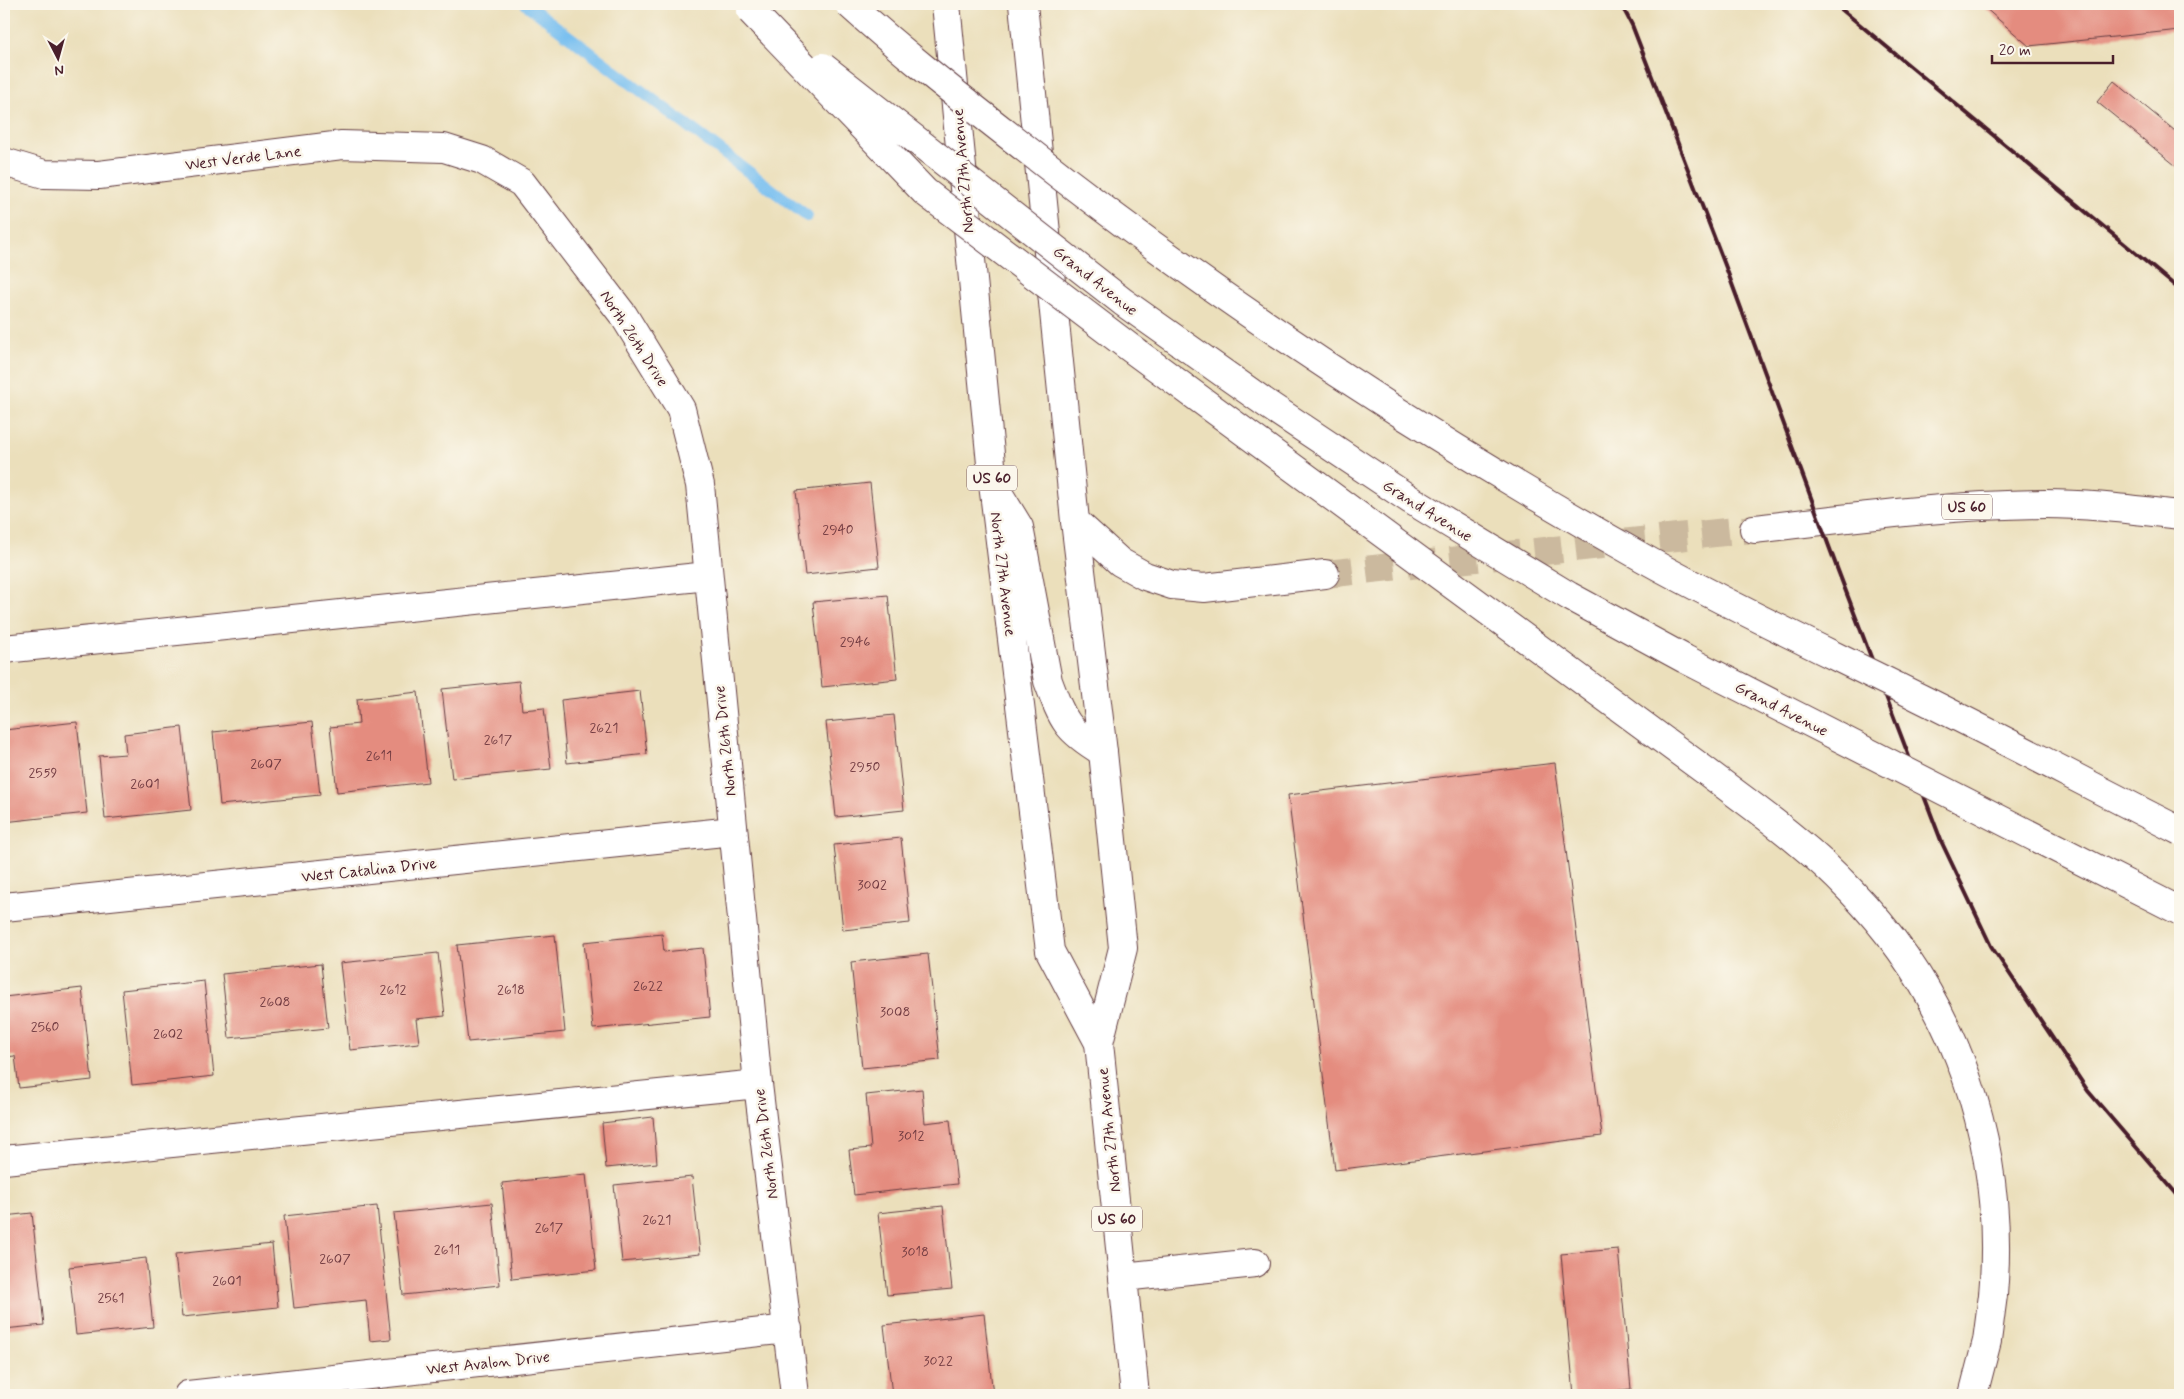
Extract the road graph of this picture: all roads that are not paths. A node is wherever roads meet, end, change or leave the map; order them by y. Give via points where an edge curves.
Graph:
1 (849, 4) edge
2 (946, 4) edge
3 (1023, 4) edge
4 (747, 7) edge
5 (482, 160) joint
6 (4, 162) edge
7 (993, 484) junction
8 (2180, 515) edge
9 (1075, 521) junction
10 (1754, 529) tunnel mouth
11 (1325, 574) tunnel mouth
12 (708, 576) junction
13 (4, 649) edge
14 (1103, 752) junction
15 (733, 831) junction
16 (2180, 831) edge
17 (4, 908) edge
18 (2180, 911) edge
19 (1099, 1043) junction
20 (758, 1084) junction
21 (4, 1160) edge
22 (1255, 1263) dead end
23 (1123, 1277) junction
24 (788, 1329) junction
25 (188, 1395) edge
26 (794, 1395) edge
27 (1135, 1395) edge
28 (1973, 1395) edge

1 - 16 main road, bridge via 989,120 1177,264 1399,413 1521,488 1656,564 1772,626 1921,698
2 - 7 main road, North 27th Avenue / US 60
3 - 9 main road, North 27th Avenue
4 - 18 main road, Grand Avenue, bridge via 1123,302 1411,500 1569,596 1685,659
4 - 28 main road, bridge via 925,192 1144,358 1780,827 1850,889 1882,925 1932,997 1966,1074 1980,1119 1990,1173 1996,1254 1987,1341
5 - 6 main road, West Verde Lane via 444,148 342,145 99,175 44,174
5 - 12 main road, North 26th Drive via 522,183 624,316 681,409 700,485
7 - 14 main road via 1019,527 1048,681 1057,705 1069,728
7 - 19 main road, North 27th Avenue / US 60 via 1050,951
8 - 10 main road, US 60 via 2113,507 1983,506
9 - 11 main road via 1120,562 1172,585 1204,588
9 - 14 main road, North 27th Avenue
12 - 13 main road
12 - 15 main road, North 26th Drive
14 - 19 main road, North 27th Avenue via 1123,948
15 - 17 main road, West Catalina Drive
15 - 20 main road, North 26th Drive
19 - 23 main road, North 27th Avenue / US 60
20 - 21 main road
20 - 24 main road, North 26th Drive
22 - 23 main road
23 - 27 main road, North 27th Avenue / US 60
24 - 25 main road, West Avalon Drive
24 - 26 main road, North 26th Drive

